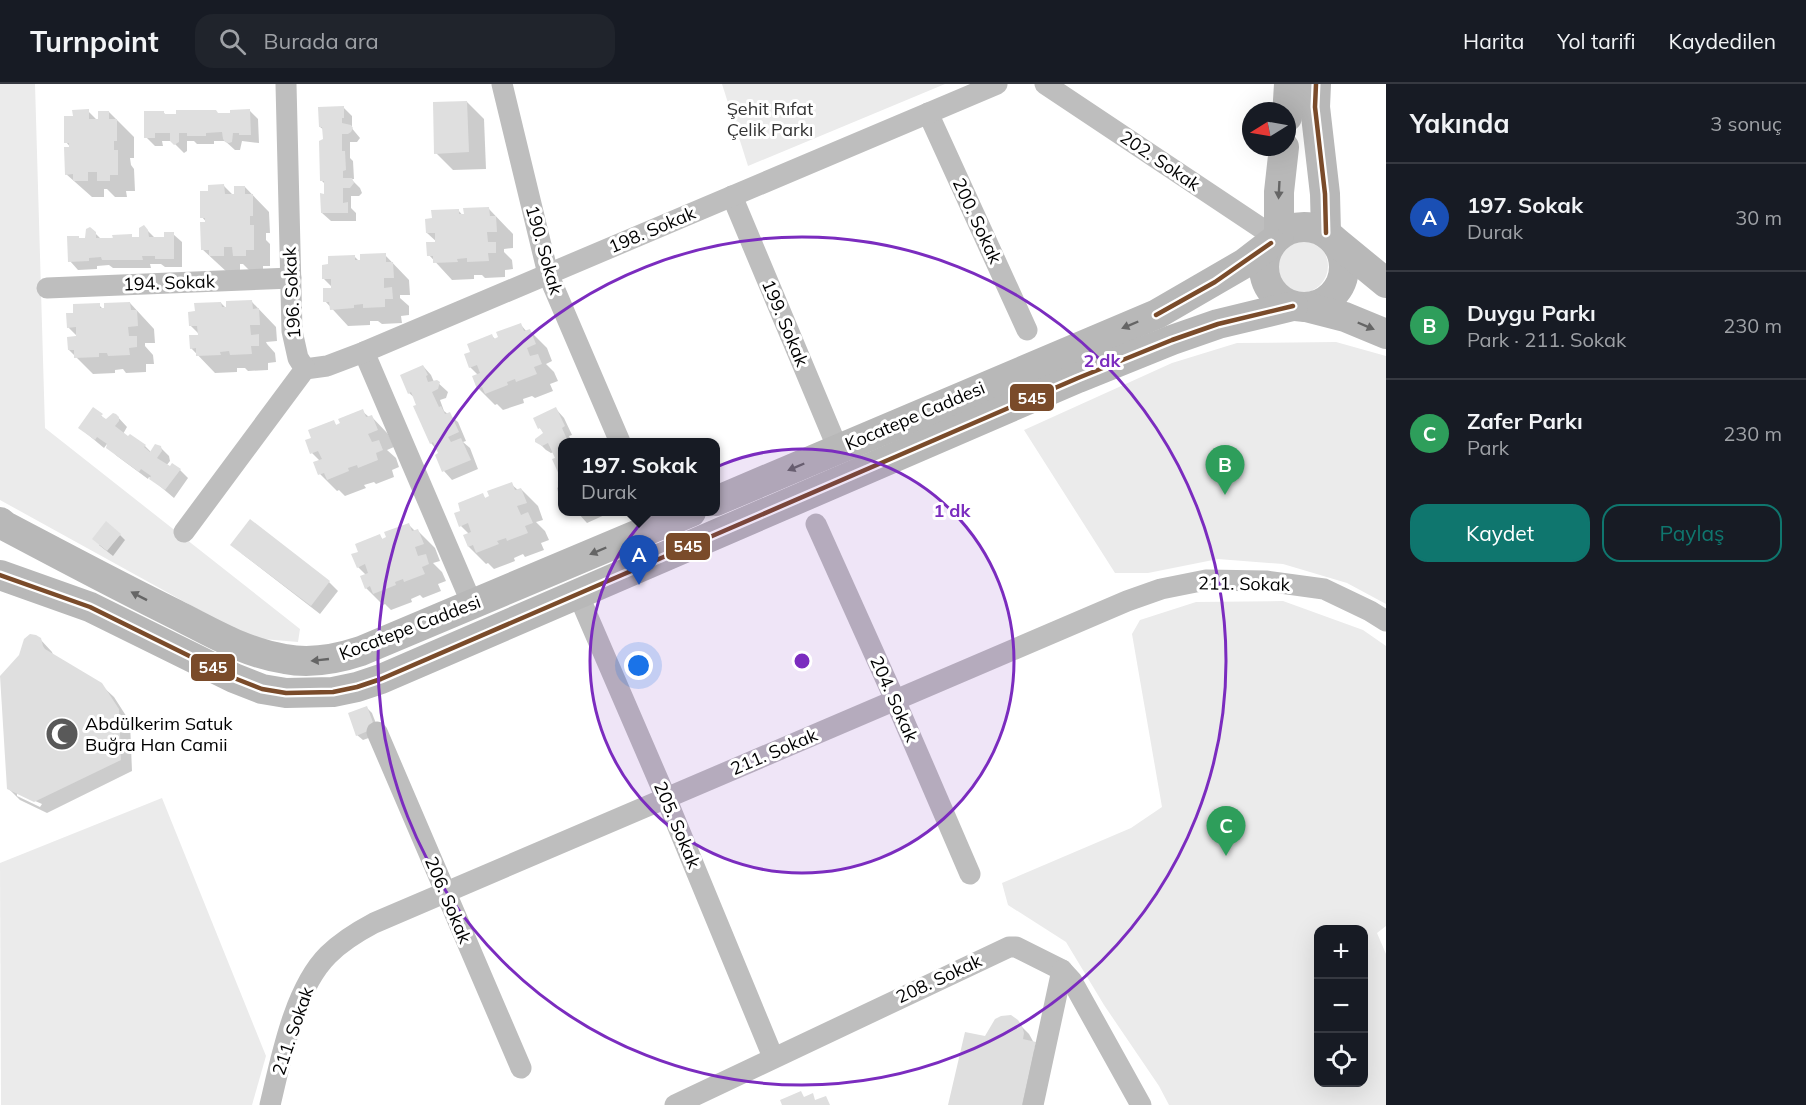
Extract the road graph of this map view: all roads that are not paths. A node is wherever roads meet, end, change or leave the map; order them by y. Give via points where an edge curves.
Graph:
1 (286, 84) edge
2 (502, 84) edge
3 (997, 84) edge
4 (1045, 84) edge
5 (1289, 84) edge
6 (1316, 84) edge
7 (1288, 102) edge
8 (928, 113) junction
9 (1283, 156) edge
10 (732, 196) junction
11 (1330, 237) junction
12 (1275, 238) junction
13 (548, 274) junction
14 (291, 278) junction
15 (1386, 283) edge
16 (47, 288) dead end
17 (1299, 306) junction
18 (1027, 330) dead end
19 (1386, 334) edge
20 (364, 352) junction
21 (305, 369) junction
22 (618, 438) edge
23 (838, 449) junction
24 (720, 499) edge
25 (681, 516) edge
26 (0, 522) edge
27 (816, 524) dead end
28 (184, 532) dead end
29 (0, 575) edge
30 (579, 594) junction
31 (472, 604) junction
32 (1386, 621) edge
33 (895, 700) junction
34 (377, 732) dead end
35 (666, 798) junction
36 (970, 874) dead end
37 (444, 893) junction
38 (1062, 970) junction
39 (772, 1057) junction
40 (520, 1068) dead end
41 (270, 1105) edge
42 (675, 1105) edge
43 (1033, 1105) edge
44 (1141, 1105) edge

1 - 14 street, 196. Sokak
2 - 13 street, 190. Sokak
3 - 8 street, 198. Sokak
4 - 12 street, 202. Sokak
5 - 7 main road
6 - 11 main road via 1315,107
8 - 10 street, 198. Sokak
8 - 18 street, 200. Sokak
9 -> 12 main road
10 - 13 street, 198. Sokak
10 - 23 street, 199. Sokak
11 - 12 main road via 1302,226 1290,228
11 - 15 main road
11 - 17 main road via 1341,252 1343,277 1329,298
12 - 17 main road via 1265,255 1266,280 1281,300
12 -> 23 main road, Kocatepe Caddesi via 1245,264 1157,314
13 - 20 street, 198. Sokak
13 - 22 street, 190. Sokak
14 - 16 street, 194. Sokak
14 - 21 street, 196. Sokak via 292,331 298,358
17 -> 19 main road via 1345,317
17 - 30 main road, Kocatepe Caddesi via 1233,319 1172,340
20 - 21 street, 198. Sokak via 327,366
20 - 31 street
21 - 28 street
23 -> 24 main road, Kocatepe Caddesi
25 -> 31 main road, Kocatepe Caddesi
31 -> 26 main road, Kocatepe Caddesi via 361,651 309,661 287,660 244,649
27 - 33 street, 204. Sokak
29 - 30 main road, Kocatepe Caddesi via 90,607 234,678 286,693 333,692 381,679
30 - 35 street, 205. Sokak
32 - 33 street, 211. Sokak via 1324,589 1266,581 1206,580 1127,601
33 - 35 street, 211. Sokak
33 - 36 street, 204. Sokak
34 - 37 street, 206. Sokak
35 - 37 street, 211. Sokak
35 - 39 street, 205. Sokak
37 - 40 street, 206. Sokak
37 - 41 street, 211. Sokak via 374,923 327,956 297,1007
38 - 39 street, 208. Sokak via 1017,947 1009,947
38 - 43 street
38 - 44 street, 208. Sokak via 1079,993
39 - 42 street, 208. Sokak

